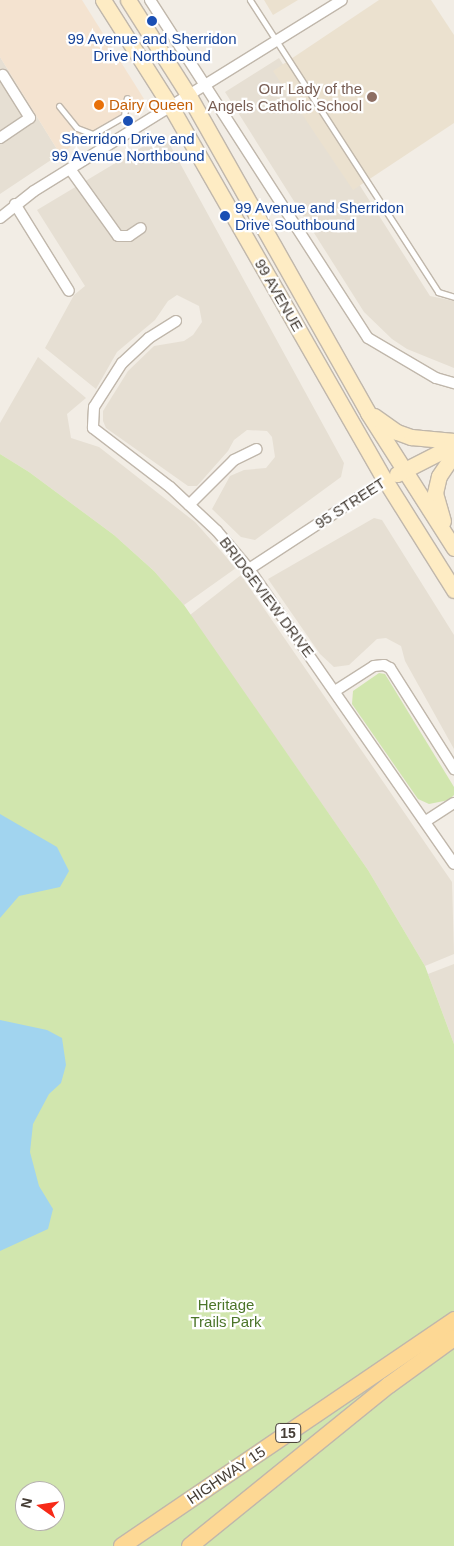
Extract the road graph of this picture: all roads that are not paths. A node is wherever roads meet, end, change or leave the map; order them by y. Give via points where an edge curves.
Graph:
1 (103, 0) edge
2 (128, 0) edge
3 (150, 0) edge
4 (250, 0) edge
5 (342, 0) edge
6 (276, 41) junction
7 (3, 75) dead end
8 (204, 86) junction
9 (189, 96) junction
10 (128, 98) dead end
11 (60, 106) dead end
12 (171, 107) junction
13 (0, 138) edge
14 (70, 169) junction
15 (15, 204) junction
16 (0, 218) edge
17 (141, 228) dead end
18 (69, 291) dead end
19 (454, 297) edge
20 (176, 321) dead end
21 (454, 383) edge
22 (368, 413) junction
23 (454, 443) edge
24 (257, 449) dead end
25 (454, 454) edge
26 (406, 471) junction
27 (385, 480) junction
28 (189, 505) junction
29 (451, 543) edge
30 (249, 569) junction
31 (454, 590) edge
32 (335, 690) junction
33 (454, 769) edge
34 (454, 803) edge
35 (426, 821) junction
36 (454, 864) edge
37 (454, 1320) edge
38 (454, 1338) edge
39 (122, 1546) edge
40 (190, 1546) edge

1 - 12 main road, 99 AVENUE
2 - 9 main road, 99 AVENUE
3 - 8 street
4 - 6 lane
5 - 6 street
6 - 8 street
6 - 19 lane via 438,292
7 - 13 street via 30,118
8 - 9 street
8 - 21 street via 368,338 436,378
9 - 12 street
9 - 22 main road, 99 AVENUE
10 - 11 lane via 124,116 93,134 77,128
12 - 14 street
12 - 27 main road, 99 AVENUE
14 - 15 street
14 - 17 street via 118,236 129,236
15 - 16 street
15 - 18 street
20 - 28 street, BRIDGEVIEW DRIVE via 149,338 122,363 94,407 91,420 93,428
22 - 23 main road via 404,434
22 - 26 main road, 99 AVENUE
23 - 26 main road, 95 STREET
24 - 28 street via 234,460
25 - 29 main road via 439,476 435,493
26 - 27 main road, 95 STREET
26 - 29 main road, 99 AVENUE
27 - 30 street, 95 STREET
27 - 31 main road, 99 AVENUE
28 - 30 street, BRIDGEVIEW DRIVE via 218,531
30 - 32 street, BRIDGEVIEW DRIVE
32 - 33 street via 374,666 390,668
32 - 35 street, BRIDGEVIEW DRIVE
34 - 35 street
35 - 36 street, BRIDGEVIEW DRIVE
37 - 39 main road, HIGHWAY 15 / 15
38 - 40 main road, HIGHWAY 15 via 389,1385

